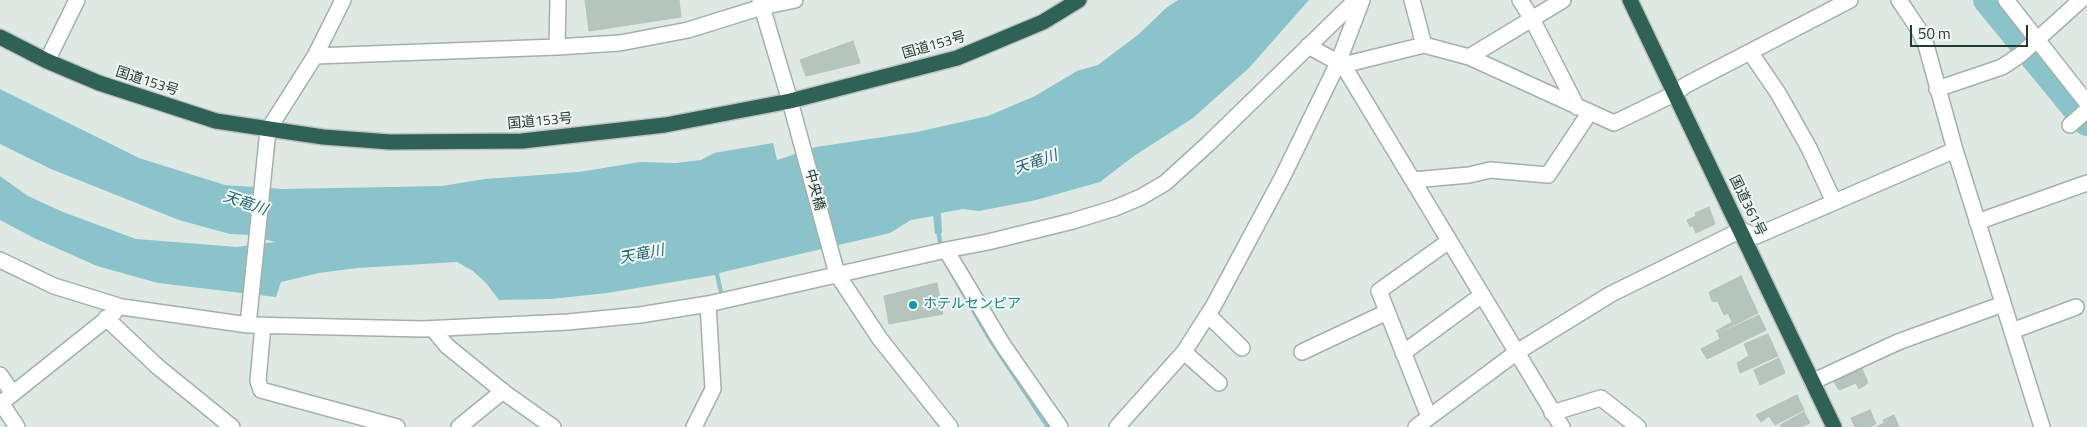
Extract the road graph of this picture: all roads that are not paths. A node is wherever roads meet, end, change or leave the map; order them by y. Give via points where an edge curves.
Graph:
1 (77, 0) edge
2 (343, 0) edge
3 (558, 0) edge
4 (795, 0) edge
5 (1078, 0) edge
6 (1356, 0) edge
7 (1362, 0) edge
8 (1412, 0) edge
9 (1520, 0) edge
10 (1563, 0) edge
11 (1630, 0) edge
12 (1850, 0) edge
13 (1899, 0) edge
14 (2006, 0) edge
15 (2081, 0) edge
16 (761, 4) edge
17 (1532, 19) junction
18 (0, 38) edge
19 (2037, 40) junction
20 (1424, 45) junction
21 (1308, 46) junction
22 (557, 47) junction
23 (1750, 52) junction
24 (315, 56) junction
25 (1469, 57) junction
26 (47, 61) junction
27 (1341, 64) junction
28 (1937, 89) junction
29 (1674, 94) junction
30 (2087, 103) edge
31 (792, 107) junction
32 (1584, 110) junction
33 (2087, 110) edge
34 (2070, 125) dead end
35 (268, 137) junction
36 (1955, 150) junction
37 (1412, 180) junction
38 (2087, 183) edge
39 (1834, 202) junction
40 (1977, 222) junction
41 (1741, 230) junction
42 (1449, 241) junction
43 (946, 250) junction
44 (0, 260) edge
45 (836, 271) junction
46 (1482, 295) junction
47 (708, 304) junction
48 (2003, 304) junction
49 (122, 307) junction
50 (2076, 307) dead end
51 (1387, 312) junction
52 (1208, 315) junction
53 (106, 318) junction
54 (254, 322) junction
55 (433, 329) junction
56 (2012, 331) junction
57 (1242, 348) dead end
58 (1184, 352) junction
59 (1302, 352) dead end
60 (1517, 352) junction
61 (1403, 353) junction
62 (0, 375) edge
63 (1812, 382) junction
64 (1218, 383) dead end
65 (503, 391) junction
66 (12, 392) junction
67 (0, 404) edge
68 (1552, 413) junction
69 (1429, 417) junction
70 (16, 427) edge
71 (232, 427) edge
72 (397, 427) edge
73 (458, 427) edge
74 (553, 427) edge
75 (694, 427) edge
76 (950, 427) edge
77 (1060, 427) edge
78 (1117, 427) edge
79 (1416, 427) edge
80 (1562, 427) edge
81 (1638, 427) edge
82 (1834, 427) edge
83 (2042, 427) edge

1 - 26 street
2 - 24 street
3 - 22 street
4 - 16 street
5 - 31 highway, 国道153号 via 1043,22 957,58
6 - 21 street
7 - 27 street
8 - 20 street
9 - 17 street
10 - 17 street
11 - 29 highway, 国道361号
12 - 23 street
13 - 28 street via 1926,45
14 - 19 street
15 - 19 street
16 - 22 street via 688,30 620,43
16 - 31 street, 中央橋
17 - 25 street
17 - 32 street
18 - 26 highway, 国道153号
19 - 28 street via 2002,67
19 - 30 street
20 - 25 street
20 - 27 street
21 - 27 street
21 - 43 street via 1201,151 1165,183 1141,197 1073,221
22 - 24 street
23 - 29 street via 1686,84
23 - 39 street via 1809,148
24 - 35 street
25 - 32 street
26 - 35 highway, 国道153号 via 154,102
27 - 37 street
27 - 52 street
28 - 36 street
29 - 32 street via 1614,123
29 - 41 highway, 国道361号
31 - 35 highway, 国道153号 via 522,141 390,142
31 - 45 street, 中央橋
32 - 37 street via 1548,175 1490,170
33 - 34 street
35 - 54 street
36 - 39 street
36 - 40 street
37 - 42 street
38 - 40 street
39 - 41 street via 1756,236
40 - 48 street
41 - 60 street via 1611,294
41 - 63 highway, 国道361号
42 - 46 street
42 - 51 street via 1379,290
43 - 45 street
43 - 77 street via 1003,345
44 - 49 street via 54,286
45 - 47 street
45 - 76 street, 中央橋 via 880,339
46 - 60 street
46 - 61 street
47 - 55 street via 568,322
47 - 75 street via 713,389
48 - 56 street
48 - 63 street via 1898,342
49 - 53 street
49 - 54 street
50 - 56 street
51 - 59 street
51 - 61 street
52 - 57 street
52 - 58 street
53 - 66 street
53 - 71 street via 158,367
54 - 55 street
54 - 72 street via 261,390
55 - 65 street via 447,346
56 - 83 street
58 - 64 street
58 - 78 street
60 - 68 street
60 - 69 street
61 - 69 street
62 - 66 street
63 - 82 highway, 国道361号
65 - 73 street
65 - 74 street
66 - 67 street
67 - 70 street
68 - 80 street
68 - 81 street via 1601,398
69 - 79 street

